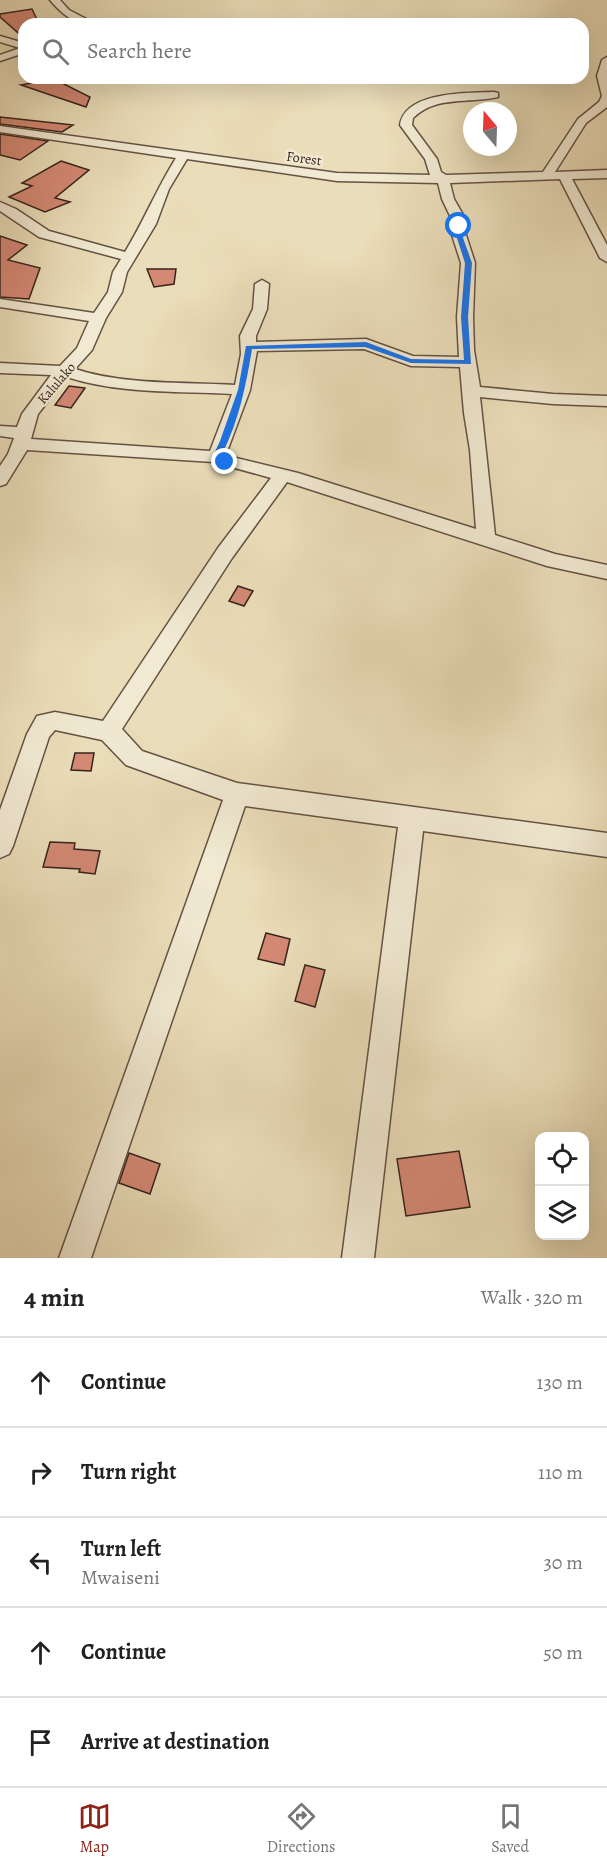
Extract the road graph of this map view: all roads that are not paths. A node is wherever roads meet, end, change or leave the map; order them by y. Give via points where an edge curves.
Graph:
1 (55, 0) edge
2 (79, 18) edge
3 (0, 39) edge
4 (18, 46) edge
5 (18, 50) edge
6 (0, 58) edge
7 (607, 60) edge
8 (494, 95) dead end
9 (607, 96) edge
10 (0, 129) edge
11 (184, 155) junction
12 (607, 174) edge
13 (547, 175) junction
14 (564, 175) junction
15 (444, 179) junction
16 (0, 206) edge
17 (128, 257) junction
18 (607, 258) edge
19 (262, 284) dead end
20 (0, 303) edge
21 (98, 318) junction
22 (249, 347) junction
23 (468, 362) junction
24 (0, 368) edge
25 (65, 371) junction
26 (242, 390) junction
27 (472, 392) junction
28 (607, 401) edge
29 (0, 431) edge
30 (22, 439) junction
31 (218, 457) junction
32 (283, 475) junction
33 (0, 480) edge
34 (486, 538) junction
35 (607, 573) edge
36 (108, 732) junction
37 (237, 794) junction
38 (412, 818) junction
39 (607, 845) edge
40 (0, 846) edge
41 (75, 1258) edge
42 (358, 1258) edge

1 - 2 street
3 - 4 street
5 - 6 street
7 - 9 street via 602,76
8 - 15 street via 431,102 418,106 407,117 409,130 425,147 435,174
9 - 13 street via 582,121
10 - 11 street, Forest
11 - 15 street, Forest via 337,177
11 - 17 street, Kalulako via 163,189 150,224
12 - 14 street, Forest
13 - 14 street, Forest
13 - 15 street, Forest
14 - 18 street
15 - 23 street via 448,199 459,220 459,235 468,263
16 - 17 street via 44,234
17 - 21 street, Kalulako via 115,292
19 - 22 street via 260,309 251,326
20 - 21 street
21 - 25 street, Kalulako via 84,350
22 - 23 street via 366,344 411,361
22 - 26 street
23 - 27 street
24 - 25 street
25 - 26 street via 103,381
25 - 30 street, Kalulako via 37,403
26 - 31 street
27 - 28 street
27 - 34 street
29 - 30 street
30 - 31 street
30 - 33 street, Kalulako
31 - 32 street
32 - 34 street
32 - 36 street via 225,553
34 - 35 street via 554,561
36 - 37 street via 134,758
36 - 40 street via 56,721 45,723
37 - 38 street
37 - 41 street
38 - 39 street
38 - 42 street

